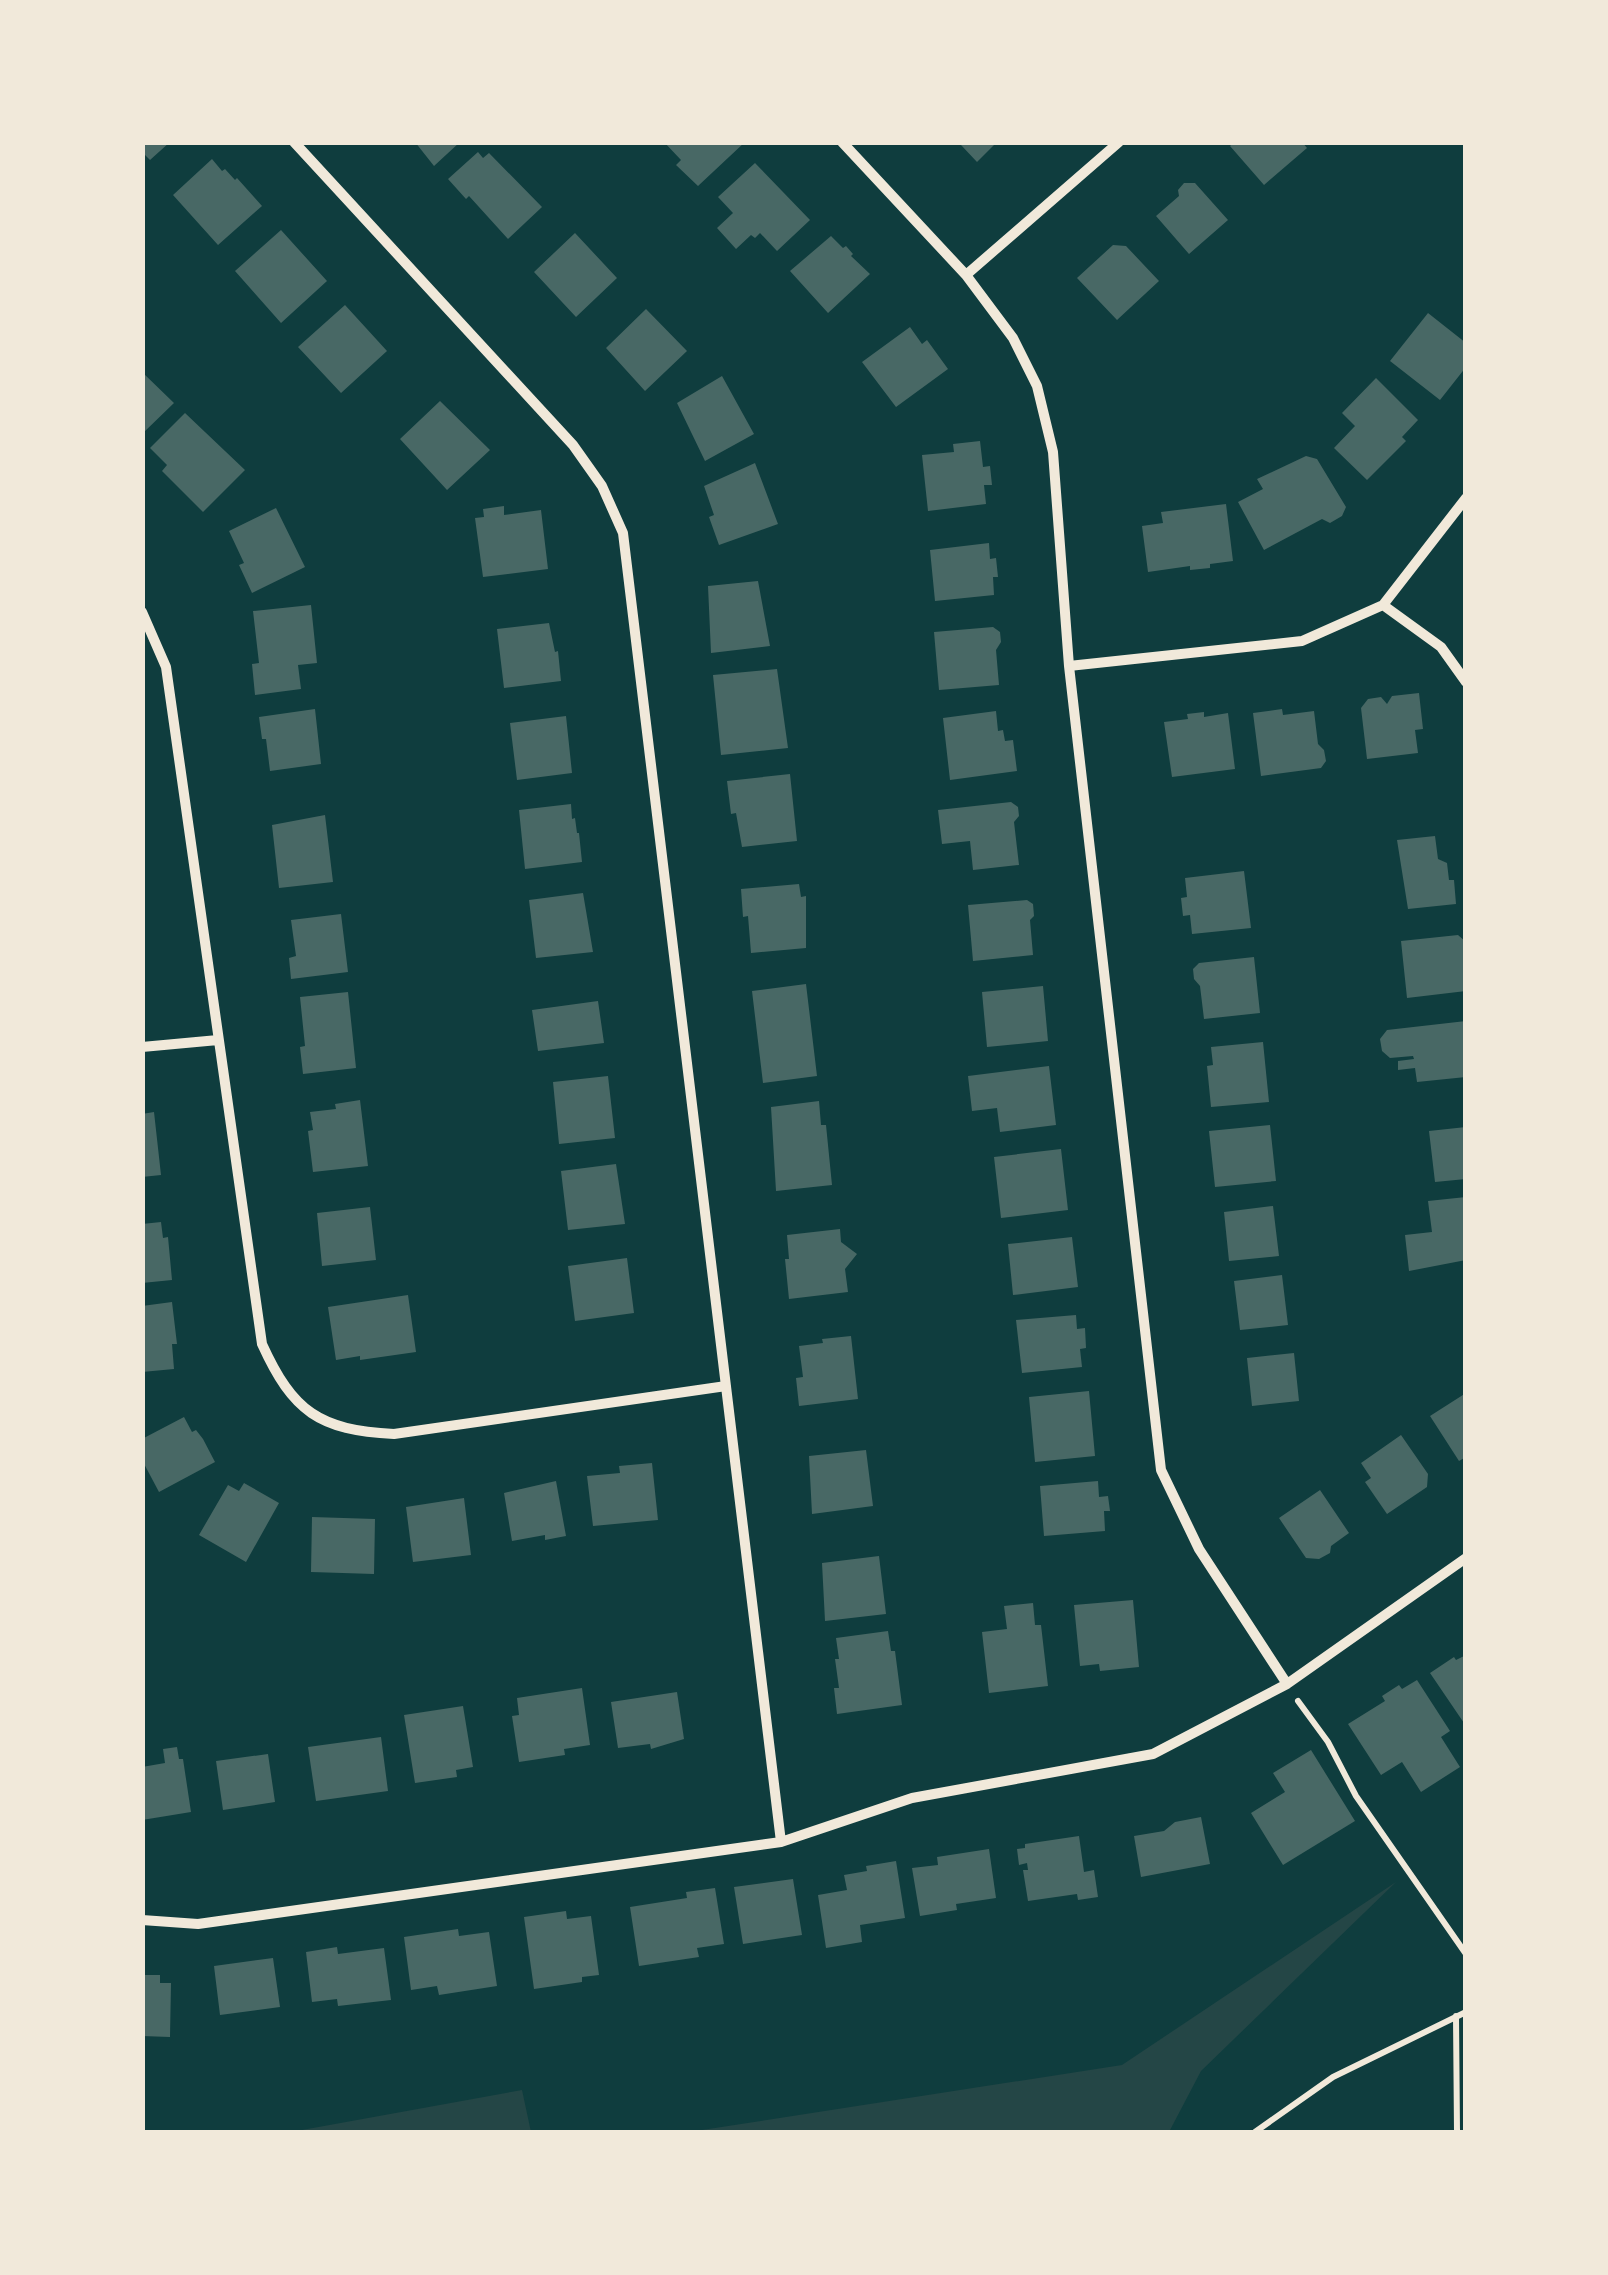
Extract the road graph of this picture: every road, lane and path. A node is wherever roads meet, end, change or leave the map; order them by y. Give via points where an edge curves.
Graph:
1 (294, 142) edge
2 (842, 142) edge
3 (1118, 142) edge
4 (966, 274) junction
5 (1466, 498) edge
6 (1382, 605) junction
7 (142, 612) edge
8 (1068, 666) junction
9 (1466, 682) edge
10 (218, 1040) junction
11 (142, 1047) edge
12 (726, 1386) junction
13 (1466, 1558) edge
14 (1286, 1684) junction
15 (781, 1842) junction
16 (142, 1920) edge
17 (1466, 1954) edge
18 (1466, 2012) edge
19 (1456, 2016) junction
20 (1255, 2132) edge
21 (1456, 2132) edge

1 - 12 street via 573,445 623,533
2 - 4 street
3 - 4 street
4 - 8 street via 1014,338 1037,386 1053,452
5 - 6 street
6 - 8 street via 1302,641
6 - 9 street via 1441,647
7 - 10 street via 166,666
8 - 14 street via 1161,1470 1199,1549
10 - 11 street
10 - 12 street via 262,1344 280,1385 316,1418 353,1432 394,1434
12 - 15 street
13 - 14 street
14 - 15 street via 1152,1754 912,1798
14 - 17 path
15 - 16 street via 198,1924
18 - 19 path
19 - 20 path via 1333,2077
19 - 21 path

